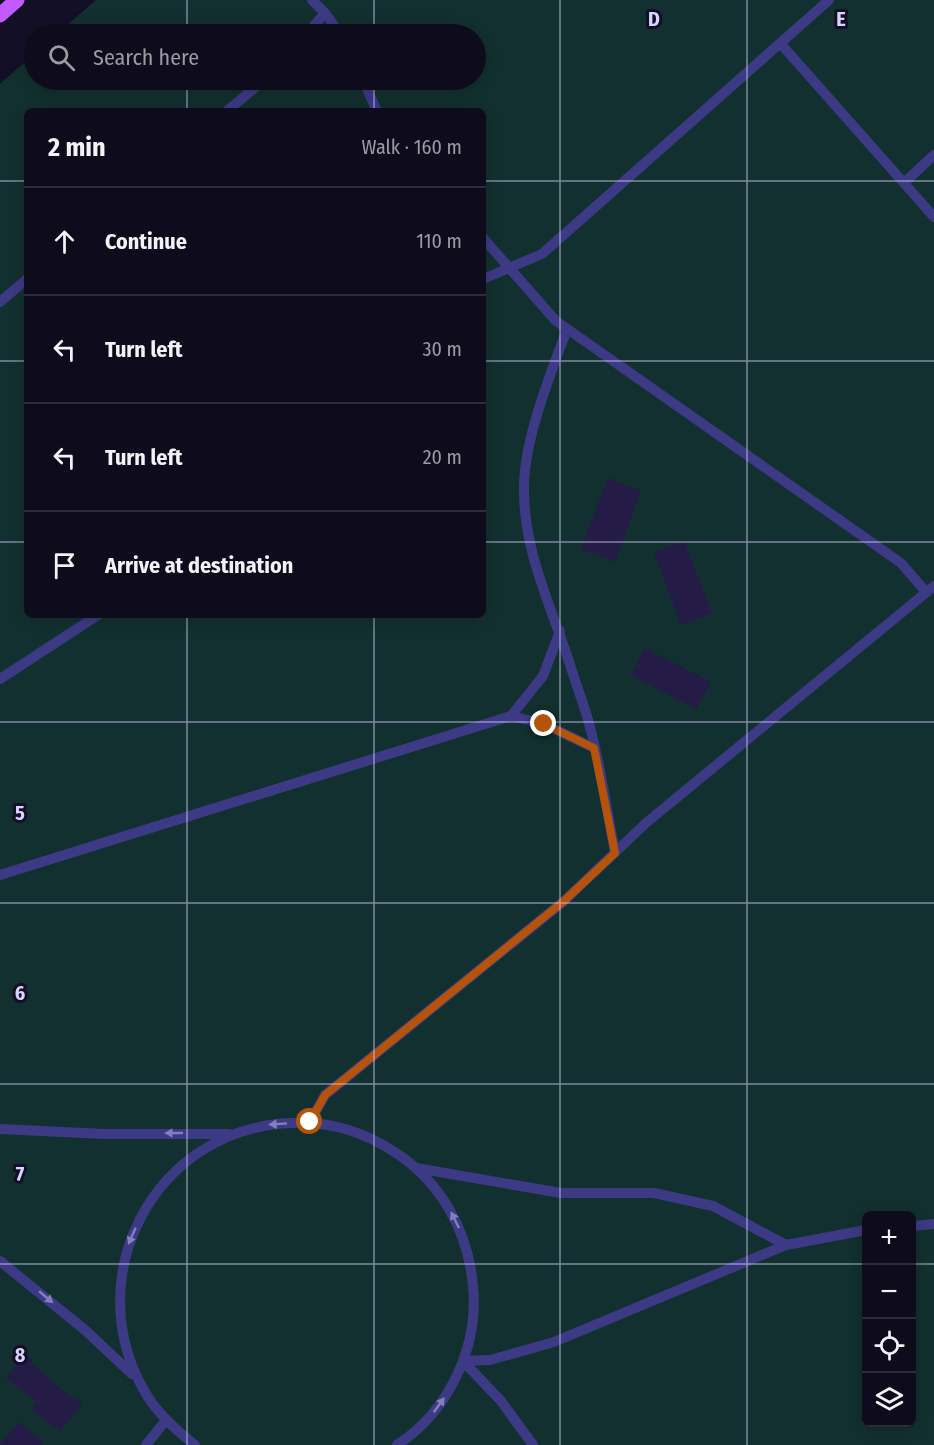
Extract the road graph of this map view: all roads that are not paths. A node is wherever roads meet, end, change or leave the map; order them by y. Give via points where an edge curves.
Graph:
1 (17, 0) edge
2 (312, 0) edge
3 (829, 0) edge
4 (325, 13) junction
5 (0, 15) edge
6 (316, 24) edge
7 (333, 24) edge
8 (780, 43) junction
9 (252, 90) edge
10 (368, 90) edge
11 (231, 108) edge
12 (376, 108) edge
13 (934, 155) edge
14 (904, 183) junction
15 (934, 218) edge
16 (486, 242) edge
17 (509, 269) junction
18 (486, 278) edge
19 (24, 282) edge
20 (0, 302) edge
21 (567, 329) junction
22 (930, 589) edge
23 (93, 618) edge
24 (560, 631) junction
25 (0, 679) edge
26 (511, 716) junction
27 (594, 748) junction
28 (615, 853) junction
29 (0, 875) edge
30 (310, 1122) junction
31 (0, 1129) edge
32 (232, 1134) junction
33 (416, 1168) junction
34 (934, 1224) edge
35 (916, 1226) edge
36 (862, 1231) edge
37 (786, 1245) junction
38 (0, 1261) edge
39 (463, 1361) junction
40 (139, 1381) junction
41 (166, 1420) junction
42 (146, 1445) edge
43 (195, 1445) edge
44 (397, 1445) edge
45 (533, 1445) edge

1 - 5 main road
2 - 4 lane
3 - 8 lane
4 - 6 lane
4 - 7 lane
8 - 14 lane
8 - 17 lane via 542,254
9 - 11 lane
10 - 12 lane
13 - 14 lane
14 - 15 lane
16 - 17 lane
17 - 18 lane
17 - 21 lane
19 - 20 lane
21 - 22 lane via 901,563
21 - 24 lane via 544,393 523,490 526,529 537,574
22 - 28 lane via 646,823
23 - 25 lane
24 - 26 lane via 543,676
24 - 27 lane
26 - 27 lane via 544,724
26 - 29 lane
27 - 28 lane
28 - 30 lane via 564,901 325,1095
30 -> 32 lane via 270,1124
30 - 33 lane via 349,1129 378,1141
32 -> 31 lane
32 -> 40 lane via 197,1153 167,1178 143,1210 127,1246 119,1285 120,1325
33 - 37 lane via 561,1193 654,1192 713,1206
39 -> 33 lane via 472,1330 471,1266 463,1235 448,1206
34 - 35 lane
36 - 37 lane
37 - 39 lane via 554,1342 490,1360
38 -> 40 lane via 85,1330
44 -> 39 lane via 431,1416 450,1390
39 - 45 lane via 501,1401
40 - 41 lane
41 - 42 lane
41 - 43 lane

